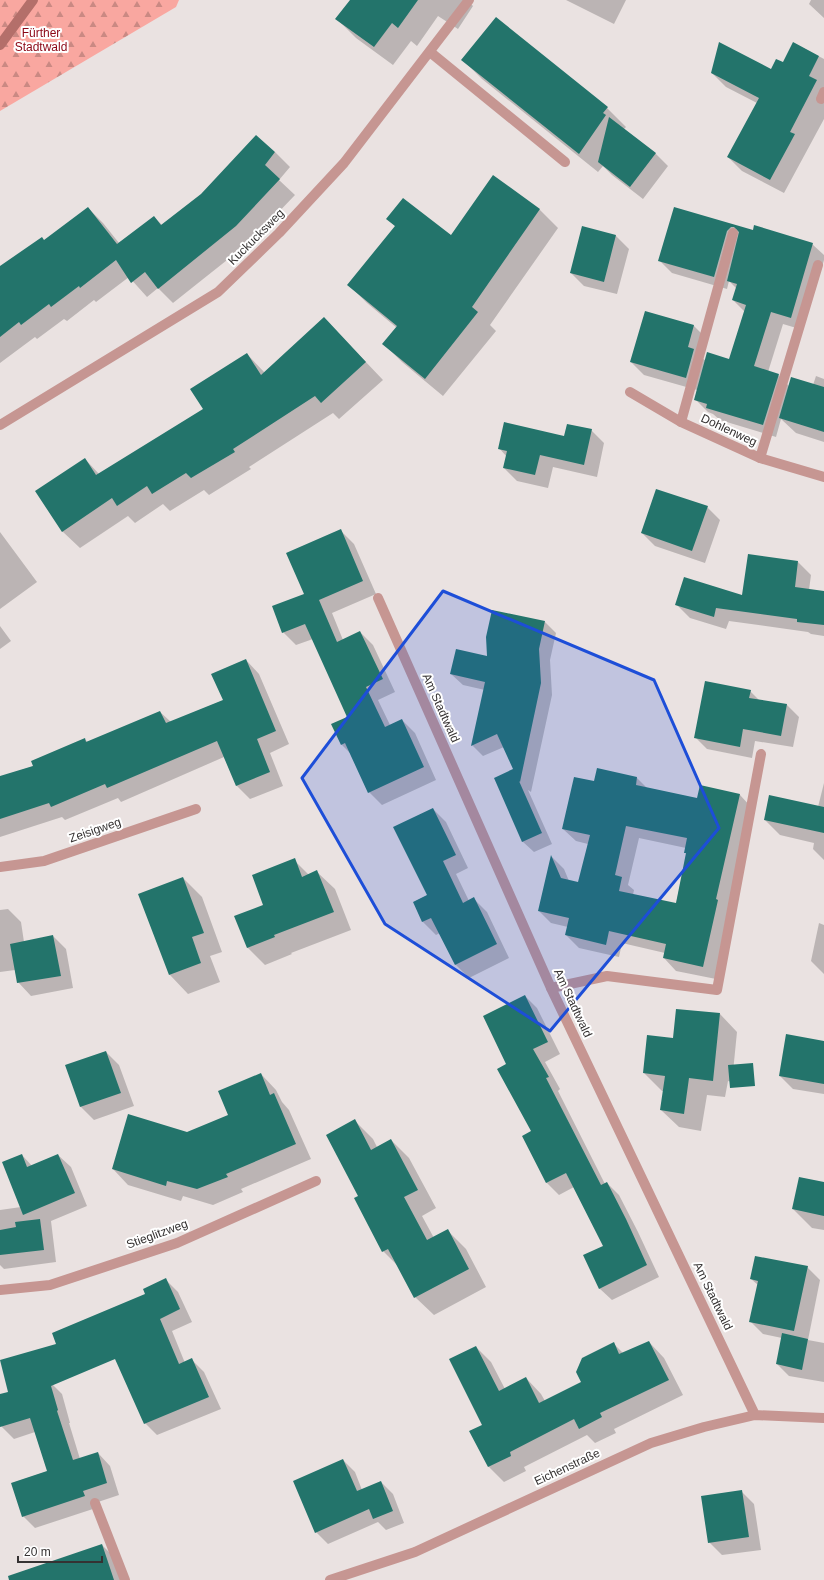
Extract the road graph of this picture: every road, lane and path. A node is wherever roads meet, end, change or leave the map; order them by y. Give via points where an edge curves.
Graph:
1 (33, 0) edge
2 (469, 0) edge
3 (0, 45) edge
4 (430, 52) junction
5 (565, 162) dead end
6 (733, 233) dead end
7 (818, 265) dead end
8 (630, 392) dead end
9 (681, 422) junction
10 (0, 425) edge
11 (760, 458) junction
12 (824, 477) edge
13 (378, 598) dead end
14 (761, 754) dead end
15 (196, 809) dead end
16 (0, 867) edge
17 (551, 988) junction
18 (316, 1181) dead end
19 (0, 1290) edge
20 (755, 1414) junction
21 (824, 1418) edge
22 (95, 1503) dead end
23 (125, 1580) edge
24 (330, 1580) edge

1 - 3 street
2 - 4 street, Kuckucksweg
4 - 5 street
4 - 10 street, Kuckucksweg via 344,163 279,234 218,292
6 - 9 street
7 - 11 street
8 - 9 street, Dohlenweg
9 - 11 street, Dohlenweg
11 - 12 street, Dohlenweg
13 - 17 street, Am Stadtwald
14 - 17 street via 717,990 607,976
15 - 16 street, Zeisigweg via 44,861
17 - 20 street, Am Stadtwald
18 - 19 street, Stieglitzweg via 177,1243 50,1285
20 - 21 street, Eichenstraße
20 - 24 street, Eichenstraße via 651,1443 415,1552
22 - 23 street

